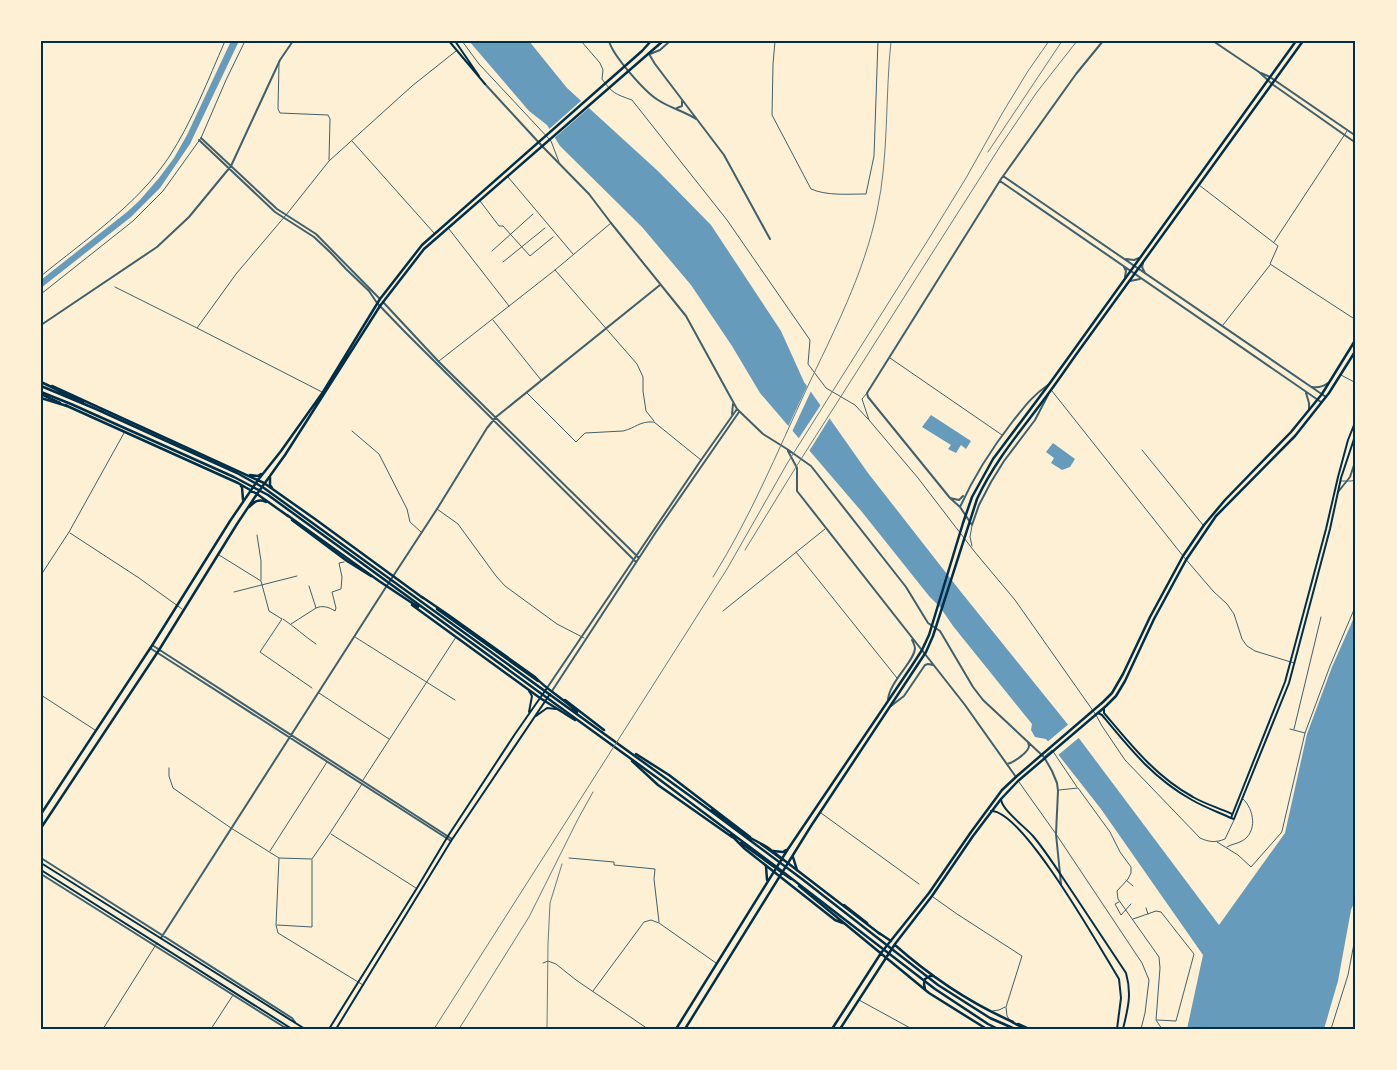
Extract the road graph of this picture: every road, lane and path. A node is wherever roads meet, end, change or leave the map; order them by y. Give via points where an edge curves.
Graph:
1 (225, 41) edge
2 (246, 41) edge
3 (293, 41) edge
4 (449, 41) edge
5 (455, 41) edge
6 (462, 41) edge
7 (580, 41) edge
8 (609, 41) edge
9 (663, 41) edge
10 (670, 41) edge
11 (774, 41) edge
12 (878, 41) edge
13 (1103, 41) edge
14 (1213, 41) edge
15 (1296, 41) edge
16 (1303, 41) edge
17 (649, 42) edge
18 (456, 51) junction
19 (648, 55) junction
20 (280, 62) junction
21 (1259, 72) junction
22 (1270, 77) junction
23 (1268, 80) junction
24 (1275, 80) junction
25 (485, 84) junction
26 (1272, 84) junction
27 (681, 99) junction
28 (675, 108) junction
29 (698, 121) junction
30 (1348, 130) junction
31 (1344, 135) junction
32 (1356, 136) edge
33 (201, 138) junction
34 (199, 140) junction
35 (351, 140) junction
36 (538, 142) junction
37 (1356, 143) edge
38 (542, 146) junction
39 (329, 161) junction
40 (560, 164) junction
41 (230, 167) junction
42 (508, 176) junction
43 (1003, 176) junction
44 (1000, 181) junction
45 (1198, 185) junction
46 (480, 200) junction
47 (533, 214) dead end
48 (285, 217) junction
49 (611, 223) junction
50 (448, 228) junction
51 (545, 228) dead end
52 (434, 234) junction
53 (510, 234) junction
54 (553, 237) dead end
55 (770, 239) dead end
56 (1273, 242) junction
57 (522, 247) junction
58 (492, 251) dead end
59 (573, 254) junction
60 (1141, 257) junction
61 (1125, 259) junction
62 (1143, 261) junction
63 (503, 262) dead end
64 (1270, 264) junction
65 (1122, 265) junction
66 (1134, 266) junction
67 (1138, 268) junction
68 (555, 270) junction
69 (1131, 271) junction
70 (1134, 273) junction
71 (1145, 273) junction
72 (41, 276) edge
73 (1142, 278) junction
74 (1125, 279) junction
75 (1128, 282) junction
76 (660, 284) junction
77 (115, 287) dead end
78 (41, 294) edge
79 (380, 299) junction
80 (383, 302) junction
81 (377, 303) junction
82 (380, 306) junction
83 (509, 306) junction
84 (492, 319) junction
85 (1356, 320) edge
86 (41, 325) edge
87 (1222, 326) junction
88 (197, 328) junction
89 (607, 329) junction
90 (1356, 339) edge
91 (1356, 350) edge
92 (889, 358) junction
93 (439, 362) junction
94 (1340, 375) junction
95 (541, 380) junction
96 (41, 382) edge
97 (1330, 382) junction
98 (1050, 383) junction
99 (1356, 383) edge
100 (41, 386) edge
101 (1310, 386) junction
102 (1051, 390) junction
103 (1305, 391) junction
104 (322, 392) junction
105 (527, 392) junction
106 (867, 393) junction
107 (41, 394) edge
108 (1322, 394) junction
109 (1326, 397) junction
110 (1318, 400) junction
111 (732, 401) junction
112 (1322, 403) junction
113 (67, 406) junction
114 (96, 409) junction
115 (737, 410) junction
116 (1309, 411) junction
117 (739, 412) junction
118 (731, 416) junction
119 (743, 416) junction
120 (496, 417) junction
121 (734, 419) junction
122 (493, 420) junction
123 (870, 420) junction
124 (1356, 420) edge
125 (654, 422) junction
126 (352, 431) dead end
127 (124, 433) junction
128 (1356, 433) edge
129 (1002, 434) junction
130 (788, 449) junction
131 (1142, 450) dead end
132 (1356, 459) edge
133 (701, 460) junction
134 (265, 472) junction
135 (248, 475) junction
136 (270, 476) junction
137 (258, 480) junction
138 (1356, 480) edge
139 (1341, 481) junction
140 (1346, 482) junction
141 (238, 483) junction
142 (264, 483) junction
143 (251, 490) junction
144 (275, 491) junction
145 (967, 492) junction
146 (1338, 492) junction
147 (257, 494) junction
148 (950, 498) junction
149 (243, 501) junction
150 (960, 508) junction
151 (437, 509) junction
152 (245, 512) junction
153 (286, 514) junction
154 (972, 525) junction
155 (1204, 525) junction
156 (826, 529) junction
157 (69, 532) junction
158 (422, 532) junction
159 (257, 535) dead end
160 (974, 551) junction
161 (796, 552) junction
162 (218, 554) junction
163 (636, 556) junction
164 (1182, 556) junction
165 (639, 558) junction
166 (634, 560) junction
167 (1186, 560) junction
168 (344, 562) dead end
169 (636, 562) junction
170 (41, 575) edge
171 (297, 576) dead end
172 (393, 576) junction
173 (261, 581) junction
174 (262, 584) junction
175 (309, 586) dead end
176 (386, 586) junction
177 (234, 592) dead end
178 (422, 597) junction
179 (177, 605) junction
180 (1356, 606) edge
181 (316, 608) junction
182 (183, 610) junction
183 (428, 612) junction
184 (723, 612) dead end
185 (1320, 617) dead end
186 (282, 619) junction
187 (291, 624) junction
188 (457, 636) junction
189 (355, 637) junction
190 (582, 637) junction
191 (912, 638) junction
192 (585, 639) junction
193 (316, 644) dead end
194 (151, 647) junction
195 (918, 647) junction
196 (158, 651) junction
197 (913, 655) junction
198 (929, 659) junction
199 (1290, 662) junction
200 (1294, 663) junction
201 (925, 665) junction
202 (935, 666) junction
203 (898, 678) junction
204 (427, 683) junction
205 (526, 687) junction
206 (312, 688) dead end
207 (547, 688) junction
208 (552, 691) junction
209 (318, 692) junction
210 (41, 695) edge
211 (1110, 695) junction
212 (540, 698) junction
213 (1114, 698) junction
214 (455, 700) dead end
215 (545, 701) junction
216 (888, 702) junction
217 (890, 707) junction
218 (1104, 708) junction
219 (1092, 712) junction
220 (564, 713) junction
221 (1096, 715) junction
222 (528, 716) junction
223 (534, 718) junction
224 (586, 720) junction
225 (1290, 729) dead end
226 (96, 730) junction
227 (604, 730) dead end
228 (1294, 730) junction
229 (1305, 733) junction
230 (292, 735) junction
231 (600, 737) dead end
232 (290, 738) junction
233 (390, 739) junction
234 (1027, 740) junction
235 (636, 754) dead end
236 (1044, 757) junction
237 (632, 761) dead end
238 (328, 762) junction
239 (1013, 763) junction
240 (1007, 764) junction
241 (169, 768) dead end
242 (1011, 769) junction
243 (1016, 776) junction
244 (1019, 780) junction
245 (363, 782) junction
246 (1078, 788) junction
247 (1058, 791) junction
248 (1243, 798) junction
249 (1001, 799) junction
250 (704, 806) junction
251 (701, 810) junction
252 (991, 811) junction
253 (820, 812) junction
254 (41, 814) edge
255 (1233, 814) junction
256 (1236, 816) junction
257 (1231, 818) junction
258 (1234, 819) junction
259 (41, 828) edge
260 (231, 828) junction
261 (330, 833) junction
262 (1056, 834) junction
263 (447, 837) junction
264 (451, 840) junction
265 (1217, 842) junction
266 (1226, 848) junction
267 (766, 849) junction
268 (788, 849) junction
269 (269, 852) junction
270 (792, 856) junction
271 (759, 857) junction
272 (41, 858) edge
273 (279, 858) junction
274 (569, 858) dead end
275 (312, 859) junction
276 (782, 860) junction
277 (41, 863) edge
278 (788, 864) junction
279 (776, 869) junction
280 (41, 870) edge
281 (797, 872) junction
282 (1060, 873) junction
283 (41, 874) edge
284 (782, 874) junction
285 (1126, 880) junction
286 (777, 881) junction
287 (794, 881) junction
288 (767, 883) junction
289 (919, 884) dead end
290 (1061, 884) junction
291 (1133, 886) dead end
292 (417, 888) junction
293 (932, 896) junction
294 (1120, 901) junction
295 (1131, 904) dead end
296 (1146, 908) dead end
297 (1126, 910) junction
298 (1148, 914) junction
299 (1132, 919) junction
300 (659, 923) junction
301 (843, 923) junction
302 (276, 925) junction
303 (1356, 933) edge
304 (880, 934) junction
305 (163, 935) junction
306 (161, 938) junction
307 (891, 942) junction
308 (157, 943) junction
309 (894, 944) junction
310 (155, 947) junction
311 (881, 953) junction
312 (886, 957) junction
313 (543, 963) dead end
314 (716, 964) junction
315 (935, 976) junction
316 (358, 982) junction
317 (363, 986) junction
318 (925, 990) junction
319 (593, 991) junction
320 (234, 994) junction
321 (858, 1000) junction
322 (1006, 1007) junction
323 (987, 1011) junction
324 (1156, 1020) junction
325 (295, 1022) junction
326 (1012, 1022) junction
327 (291, 1028) edge
328 (986, 1028) edge
329 (103, 1029) edge
330 (211, 1029) edge
331 (305, 1029) edge
332 (328, 1029) edge
333 (336, 1029) edge
334 (648, 1029) edge
335 (676, 1029) edge
336 (685, 1029) edge
337 (832, 1029) edge
338 (840, 1029) edge
339 (912, 1029) edge
340 (998, 1029) edge
341 (1014, 1029) edge
342 (1025, 1029) edge
343 (1029, 1029) edge
344 (1117, 1029) edge
345 (1124, 1029) edge
346 (1141, 1029) edge
347 (1162, 1029) edge
348 (1331, 1029) edge

1 - 72 street via 181,136 149,183 126,207
2 - 33 street
3 - 20 street
4 - 18 main road
5 - 25 main road
6 - 40 street via 479,64 551,141
7 - 123 street via 600,64 602,79 611,91 632,100 727,220 810,340 808,364 826,388 855,405
8 - 28 street via 620,61 651,95
9 - 19 main road
10 - 19 street
11 - 12 street via 772,115 811,189 837,194 866,194 874,156
13 - 43 street
14 - 21 street
15 - 22 main road
16 - 24 main road
17 - 36 main road
18 - 25 main road
18 - 35 street
19 - 27 street
19 - 38 main road
20 - 39 street via 278,109 280,113 328,115
20 - 41 street
21 - 22 street
21 - 23 street
22 - 23 main road
22 - 24 street
23 - 26 street
23 - 60 main road
24 - 26 main road
24 - 30 street
25 - 36 street
26 - 31 street
26 - 45 main road
27 - 28 street via 682,106
27 - 29 street
28 - 29 street
29 - 55 street via 724,155
30 - 31 street
30 - 32 street
31 - 37 street
31 - 56 street
33 - 34 street
33 - 41 street
34 - 41 street
34 - 78 street via 163,191 133,221
35 - 39 street
35 - 52 street
36 - 38 street
36 - 52 main road
38 - 40 street
38 - 42 main road
39 - 48 street
40 - 49 street
41 - 48 street
41 - 86 street via 189,217 157,246
42 - 46 main road
42 - 59 street
43 - 44 street
43 - 61 street
44 - 65 street
44 - 92 street
45 - 56 street
45 - 62 main road
46 - 50 main road
46 - 53 street via 499,226
47 - 53 street
48 - 79 street via 316,234
48 - 81 street via 314,237
48 - 88 street via 236,274
49 - 59 street
49 - 76 street
50 - 80 main road via 420,254
50 - 83 street
51 - 57 street
52 - 79 main road via 412,256
53 - 57 street
53 - 58 street
54 - 57 street via 530,256
56 - 64 street via 1278,246
57 - 63 street
59 - 68 street
60 - 61 street
60 - 66 main road
61 - 66 street
62 - 67 main road
62 - 71 street
64 - 85 street
64 - 87 street
65 - 69 street
65 - 74 street via 1126,271
66 - 67 street
66 - 69 main road
67 - 70 main road
67 - 71 street
68 - 83 street
68 - 89 street
69 - 70 street
69 - 74 main road
70 - 73 street
70 - 75 main road
71 - 87 street
73 - 75 street
73 - 103 street
74 - 98 main road
75 - 102 main road
76 - 89 street
76 - 111 street via 686,316
77 - 88 street
79 - 80 street
79 - 81 main road
80 - 82 main road
80 - 93 street
81 - 82 street
81 - 104 main road
82 - 122 street
82 - 136 main road
83 - 84 street
84 - 93 street
84 - 95 street
87 - 101 street
88 - 104 street
89 - 95 street
89 - 125 street via 637,364 643,377 646,411
90 - 97 main road
91 - 94 main road
92 - 106 street
92 - 129 street
93 - 120 street
94 - 99 street
94 - 109 main road
95 - 105 street
96 - 114 main road
96 - 135 main road
97 - 101 street via 1323,387
97 - 108 main road
98 - 129 street via 1034,395
98 - 216 main road via 993,459 972,497 922,650
100 - 114 main road
101 - 108 street
102 - 154 street via 1035,420 991,482
102 - 164 street
102 - 217 main road via 984,483 967,524 933,636
103 - 110 street
103 - 116 street
104 - 134 main road
105 - 120 street
105 - 125 street via 576,442 585,434 623,431 638,424
106 - 123 street via 862,399
106 - 148 street
107 - 113 main road
107 - 113 main road via 47,400
107 - 183 main road via 71,404 268,495
108 - 109 street
108 - 110 main road
109 - 112 main road
110 - 112 street
110 - 116 main road
111 - 115 street
111 - 118 street
112 - 167 main road via 1295,436 1216,516
113 - 127 main road
114 - 224 main road via 264,488
115 - 117 street
115 - 118 street
116 - 155 main road
117 - 119 street
117 - 121 street
118 - 133 street
119 - 121 street
119 - 130 street via 763,434
120 - 122 street
120 - 163 street
121 - 165 street
122 - 151 street
122 - 166 street
123 - 160 street
124 - 199 main road
125 - 133 street
126 - 158 street via 379,454 410,522
127 - 141 main road
127 - 157 street
128 - 139 main road
129 - 145 street
130 - 156 street via 797,468 796,491
130 - 234 street via 811,466 906,587 928,623 940,631 983,700
131 - 155 street
132 - 140 street
133 - 163 street
134 - 135 main road via 258,476
134 - 137 main road
135 - 137 main road
136 - 142 main road
136 - 144 main road via 270,485
137 - 142 main road
137 - 143 main road
138 - 140 street
139 - 140 street
139 - 146 main road
140 - 146 street
141 - 143 main road
141 - 149 main road via 242,487
142 - 144 main road
142 - 147 main road
143 - 147 main road
143 - 149 main road
144 - 172 main road
145 - 148 street via 959,500
145 - 150 street
146 - 200 main road
147 - 152 main road
147 - 153 main road
148 - 150 street
149 - 179 main road
150 - 154 street
151 - 158 street
151 - 190 street via 458,524 505,586 557,624
152 - 153 main road via 254,502 264,500
152 - 162 main road
153 - 176 main road
153 - 183 main road
154 - 160 street via 970,537
155 - 164 main road
156 - 161 street
156 - 191 street
157 - 170 street
157 - 179 street
158 - 172 street
159 - 173 street
160 - 219 street via 1015,600
161 - 184 street
161 - 203 street
162 - 173 street
162 - 182 main road
163 - 165 street
163 - 166 street
164 - 167 street
164 - 211 main road
165 - 169 street
166 - 169 street
166 - 190 street
167 - 199 street via 1227,604 1247,646
167 - 213 main road
168 - 181 street via 339,563 340,589 332,592 335,611 324,606
169 - 192 street
171 - 174 street
172 - 176 street
172 - 178 main road
173 - 174 street
174 - 177 street
174 - 186 street via 269,611
175 - 181 street
176 - 188 main road
176 - 189 street
178 - 207 main road
178 - 224 main road via 535,677
179 - 182 street
179 - 194 main road
180 - 229 street
181 - 187 street
182 - 196 main road
183 - 251 main road
185 - 228 street
186 - 187 street
186 - 206 street via 260,652
187 - 193 street
188 - 204 street
188 - 205 main road
189 - 204 street
189 - 209 street
190 - 192 street
190 - 207 street
191 - 195 street
191 - 197 street
192 - 208 street
194 - 196 street
194 - 226 main road
195 - 197 street
195 - 198 street
196 - 230 street
196 - 232 street
196 - 259 main road
197 - 203 street
198 - 201 street
198 - 202 street
199 - 200 street
199 - 255 main road
200 - 248 main road
201 - 202 street
201 - 217 street via 904,696
202 - 240 street
203 - 216 street via 890,690
204 - 214 street
204 - 233 street
205 - 212 main road
205 - 222 main road via 532,696
207 - 208 main road
207 - 212 main road
208 - 215 main road
208 - 227 main road
209 - 230 street
209 - 233 street
210 - 226 street
211 - 213 main road
211 - 219 main road
212 - 215 main road
212 - 222 main road
213 - 218 main road
215 - 220 main road
215 - 223 main road
216 - 268 main road
217 - 253 main road
218 - 221 main road
218 - 255 main road via 1104,713 1155,771 1194,798
219 - 221 street
219 - 243 main road
220 - 223 main road via 547,708
220 - 231 main road
221 - 244 main road
221 - 257 main road via 1102,715 1140,760 1167,784
221 - 265 street via 1130,765 1200,838
222 - 263 main road
223 - 264 main road
224 - 250 main road
225 - 228 street
226 - 254 main road
228 - 229 street
229 - 266 street via 1282,831 1251,867
230 - 232 street
230 - 245 street
232 - 238 street
232 - 260 street
233 - 245 street
234 - 236 street
234 - 239 street via 1029,748
235 - 267 main road via 669,775
236 - 246 street via 1052,750
236 - 247 street
237 - 271 main road via 658,785
238 - 245 street
238 - 269 street
239 - 240 street
239 - 242 street
240 - 242 street
241 - 260 street via 168,776 173,788
242 - 243 street
243 - 307 main road via 991,804
244 - 249 main road
244 - 262 street
245 - 261 street
245 - 263 street
246 - 247 street
246 - 285 street via 1131,867
247 - 262 street
248 - 256 main road
248 - 266 street via 1251,809 1252,828 1242,841
249 - 252 main road
249 - 282 main road via 1004,809 1032,836
250 - 304 main road via 767,847
250 - 341 main road via 938,985 990,1018
251 - 301 main road via 745,849
251 - 340 main road via 908,970
252 - 290 main road via 1007,818
252 - 293 main road
253 - 270 main road
253 - 289 street
255 - 256 main road
255 - 257 main road
256 - 258 main road
257 - 258 main road
258 - 265 street via 1225,839
260 - 269 street
260 - 305 street
261 - 275 street
261 - 292 street
262 - 282 street
262 - 346 street via 1142,963 1149,980
263 - 264 street
263 - 292 main road
264 - 317 main road
265 - 266 street
267 - 268 main road via 783,852
267 - 276 main road
268 - 276 main road
269 - 273 street
270 - 278 main road
270 - 281 main road
271 - 279 main road
271 - 288 main road via 766,866
272 - 305 street
273 - 275 street
273 - 302 street
274 - 300 street via 655,869
275 - 302 street via 312,926
276 - 278 main road
276 - 279 main road
277 - 306 main road
278 - 281 main road
278 - 284 main road
279 - 284 main road
279 - 288 main road
280 - 308 main road
281 - 304 main road
282 - 290 street
282 - 345 main road via 1126,973 1130,986
283 - 310 street
284 - 286 main road
284 - 287 main road
285 - 291 street
285 - 294 street via 1116,891
286 - 287 main road
286 - 336 main road
287 - 301 main road
288 - 314 main road
290 - 344 main road via 1119,979 1121,998
292 - 316 main road
293 - 309 main road
293 - 322 street via 1022,956
294 - 297 street
294 - 297 street via 1115,904 1121,915
295 - 297 street
296 - 298 street
297 - 299 street
298 - 299 street
298 - 324 street via 1161,912 1194,954 1176,1021
299 - 324 street via 1159,957
300 - 314 street
300 - 319 street via 644,922
301 - 311 main road
302 - 316 street via 283,937
303 - 348 street via 1348,975
304 - 307 main road
305 - 306 street
305 - 325 street
306 - 325 main road
307 - 309 main road
307 - 311 main road
308 - 310 street
308 - 320 main road
309 - 312 main road
309 - 315 main road
310 - 320 street
310 - 329 street
311 - 312 main road
311 - 337 main road
312 - 318 main road
312 - 321 main road
313 - 319 street via 556,964
314 - 335 main road
315 - 318 main road via 925,979
315 - 323 main road
316 - 317 street
316 - 332 main road
317 - 333 main road
318 - 328 main road
319 - 334 street
320 - 327 main road
320 - 330 street
321 - 338 main road
321 - 339 street
322 - 323 street
322 - 326 street via 1006,1016
323 - 326 main road
324 - 347 street
325 - 331 main road
326 - 342 main road
326 - 343 main road

